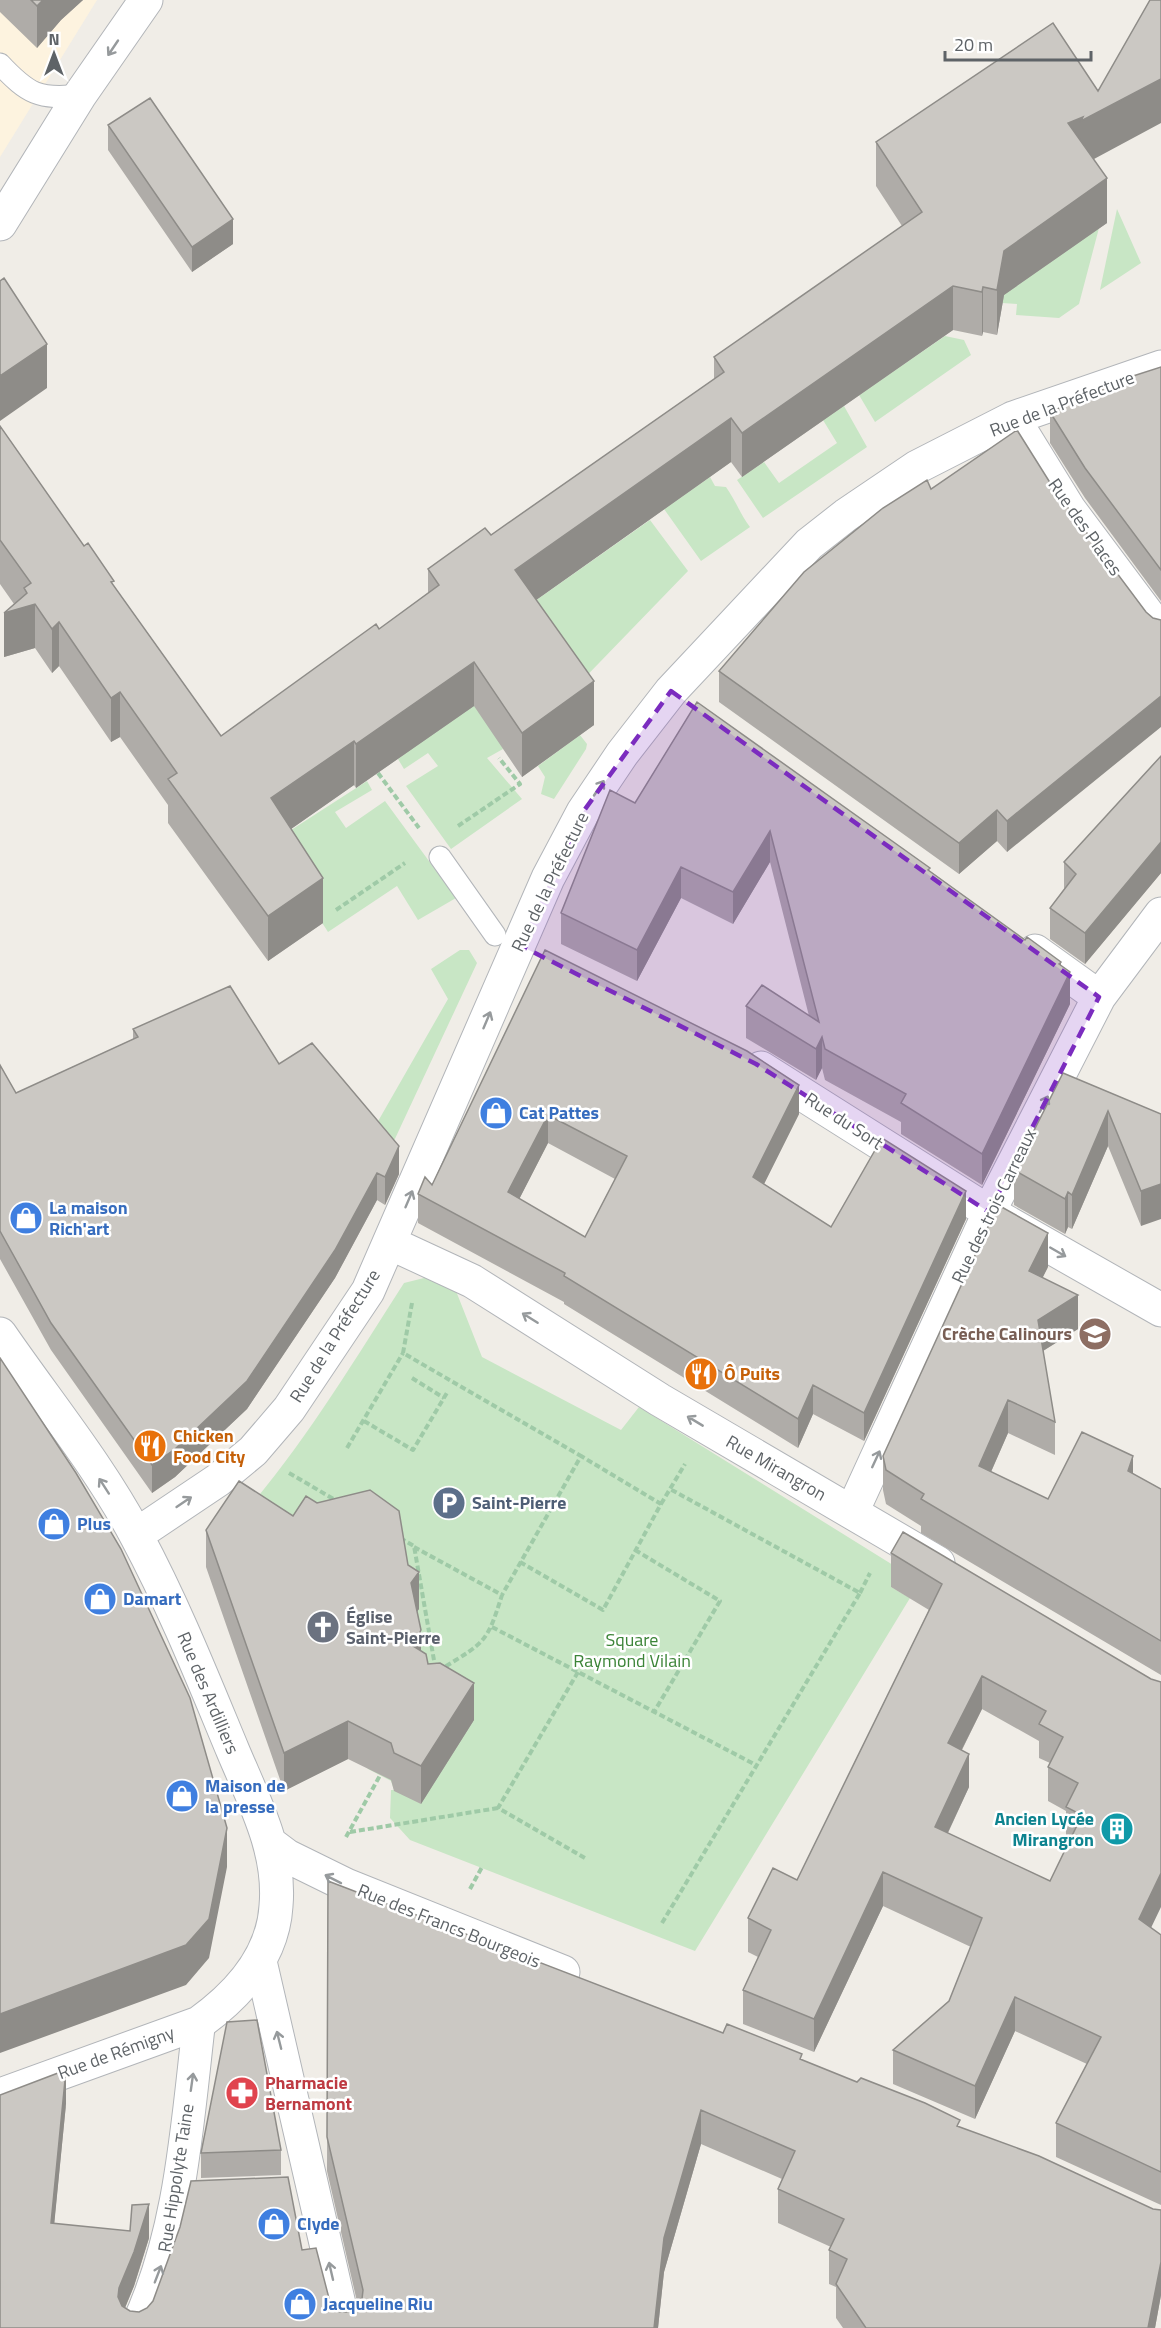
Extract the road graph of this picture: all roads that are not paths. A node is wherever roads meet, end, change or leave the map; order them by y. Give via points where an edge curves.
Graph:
1 (146, 0) edge
2 (0, 64) edge
3 (80, 95) junction
4 (0, 224) edge
5 (1161, 367) edge
6 (1013, 418) junction
7 (1161, 632) edge
8 (440, 857) road end
9 (1161, 914) edge
10 (1012, 935) edge
11 (507, 940) junction
12 (551, 960) edge
13 (1099, 997) junction
14 (736, 1054) edge
15 (989, 1212) junction
16 (401, 1248) junction
17 (1161, 1310) edge
18 (3, 1345) edge
19 (852, 1512) junction
20 (136, 1535) junction
21 (960, 1576) edge
22 (271, 1844) junction
23 (260, 1959) junction
24 (589, 1982) edge
25 (199, 2023) junction
26 (0, 2095) edge
27 (314, 2192) junction
28 (279, 2194) edge
29 (210, 2196) edge
30 (176, 2197) junction
31 (136, 2328) edge
32 (345, 2328) edge

1 -> 3 street
2 - 3 lane via 30,92 45,97
3 - 4 street
5 - 6 street, Rue de la Préfecture
6 - 7 street, Rue des Places via 1069,509
11 -> 6 street, Rue de la Préfecture via 622,754 681,698 809,544 917,467
8 - 11 lane
9 - 13 street, Rue des trois Carreaux
10 - 13 street
11 - 12 street
16 -> 11 street, Rue de la Préfecture
15 -> 13 street, Rue des trois Carreaux
14 - 15 street, Rue du Sort
15 -> 17 street, Rue du Sort
19 -> 15 street, Rue des trois Carreaux
19 -> 16 street, Rue Mirangron via 660,1400 472,1281
20 -> 16 street, Rue de la Préfecture via 218,1480 253,1451 289,1409
20 -> 18 street, Rue des Ardilliers via 70,1434
19 - 21 street, Rue Mirangron
20 - 22 street, Rue des Ardilliers via 197,1664
22 - 23 street, Rue des Ardilliers via 276,1907 271,1936
24 -> 22 street, Rue des Francs Bourgeois via 345,1885
23 - 25 street, Rue de Rémigny via 244,1984
27 -> 23 street
25 - 26 street, Rue de Rémigny
30 -> 25 street, Rue Hippolyte Taine
27 - 28 street
32 -> 27 street
29 - 30 street
31 -> 30 street, Rue Hippolyte Taine via 162,2264

